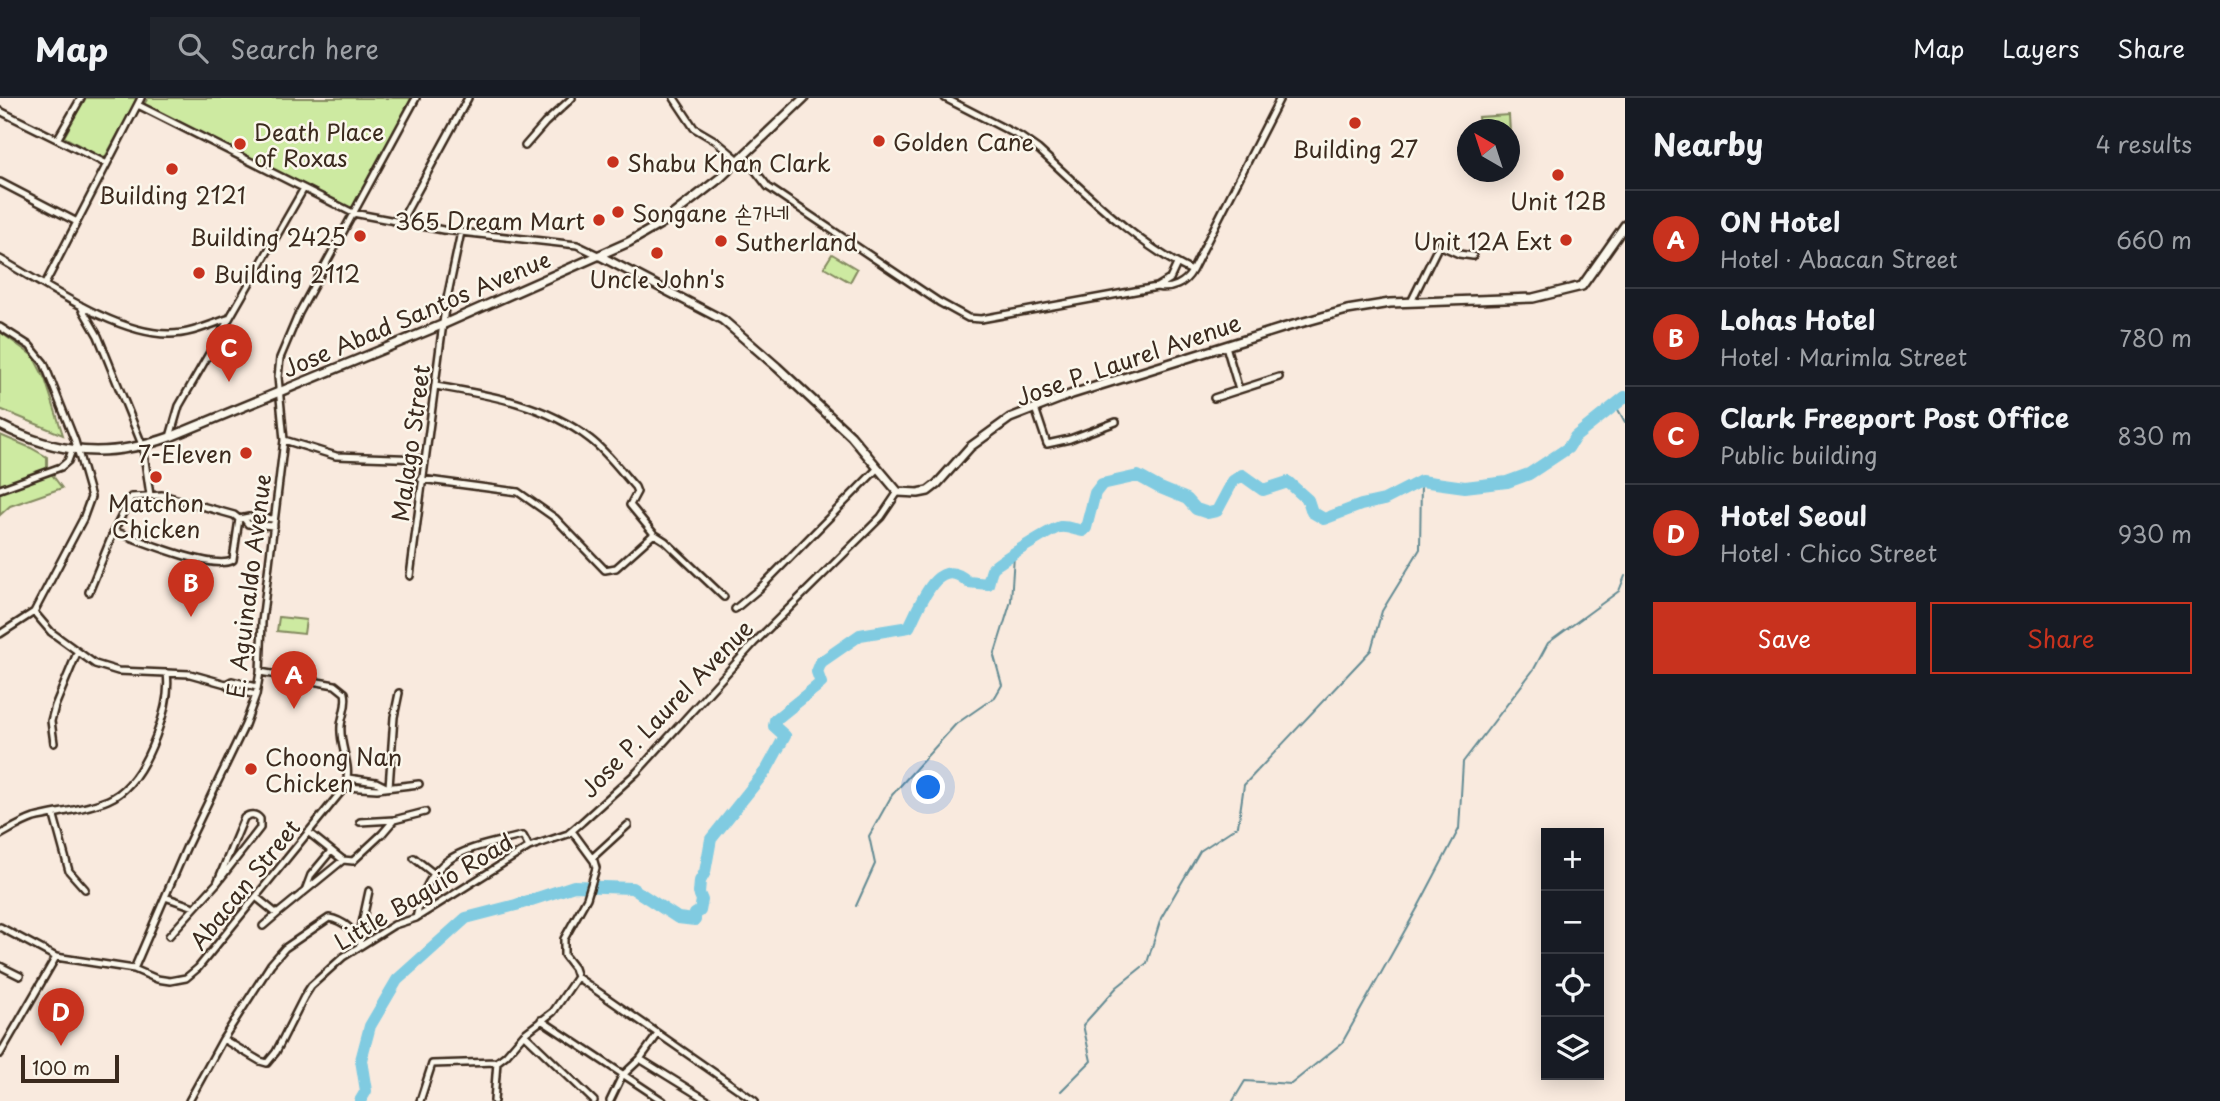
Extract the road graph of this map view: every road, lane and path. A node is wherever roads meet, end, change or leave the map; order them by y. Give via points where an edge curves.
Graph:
1 (81, 98) edge
2 (141, 98) edge
3 (416, 98) edge
4 (468, 98) edge
5 (572, 98) edge
6 (674, 98) edge
7 (804, 98) edge
8 (945, 98) edge
9 (1279, 98) edge
10 (138, 105) junction
11 (0, 111) edge
12 (58, 138) junction
13 (525, 146) dead end
14 (742, 159) junction
15 (107, 164) junction
16 (0, 182) edge
17 (303, 190) junction
18 (354, 214) junction
19 (77, 222) junction
20 (400, 223) junction
21 (1625, 225) edge
22 (461, 232) junction
23 (600, 256) junction
24 (1473, 256) dead end
25 (0, 259) edge
26 (1177, 264) junction
27 (1192, 271) junction
28 (1170, 279) junction
29 (45, 284) junction
30 (1179, 284) junction
31 (1157, 287) junction
32 (78, 302) junction
33 (1411, 302) junction
34 (227, 319) junction
35 (444, 324) junction
36 (0, 327) edge
37 (1226, 346) junction
38 (1279, 377) dead end
39 (436, 386) junction
40 (1239, 390) junction
41 (280, 391) junction
42 (1214, 398) dead end
43 (1035, 408) junction
44 (1116, 422) dead end
45 (0, 425) edge
46 (170, 436) junction
47 (284, 440) junction
48 (143, 447) junction
49 (75, 451) junction
50 (424, 459) junction
51 (878, 468) junction
52 (421, 479) junction
53 (0, 489) edge
54 (898, 492) junction
55 (150, 495) junction
56 (242, 519) junction
57 (274, 523) junction
58 (114, 531) junction
59 (654, 534) junction
60 (410, 576) dead end
61 (89, 592) dead end
62 (724, 597) dead end
63 (735, 609) dead end
64 (34, 612) junction
65 (0, 634) edge
66 (77, 653) junction
67 (260, 672) junction
68 (167, 673) junction
69 (226, 684) junction
70 (257, 687) junction
71 (399, 694) dead end
72 (256, 695) junction
73 (54, 743) dead end
74 (348, 778) junction
75 (419, 784) dead end
76 (345, 787) junction
77 (388, 787) junction
78 (425, 812) dead end
79 (54, 816) junction
80 (394, 820) junction
81 (360, 822) dead end
82 (628, 825) dead end
83 (572, 831) junction
84 (308, 832) junction
85 (0, 835) edge
86 (230, 846) junction
87 (529, 847) junction
88 (331, 851) junction
89 (243, 852) junction
90 (414, 858) dead end
91 (592, 858) junction
92 (343, 860) junction
93 (433, 873) junction
94 (217, 883) junction
95 (85, 889) dead end
96 (305, 891) junction
97 (369, 891) dead end
98 (165, 897) junction
99 (256, 897) junction
100 (194, 907) junction
101 (277, 914) junction
102 (416, 918) junction
103 (263, 926) dead end
104 (0, 927) edge
105 (169, 936) dead end
106 (359, 937) junction
107 (361, 945) junction
108 (55, 957) junction
109 (0, 966) edge
110 (134, 969) junction
111 (20, 976) dead end
112 (577, 977) junction
113 (541, 1020) junction
114 (524, 1034) junction
115 (658, 1034) junction
116 (223, 1039) junction
117 (0, 1054) edge
118 (640, 1059) junction
119 (496, 1062) junction
120 (622, 1076) junction
121 (189, 1101) edge
122 (420, 1101) edge
123 (494, 1101) edge
124 (594, 1101) edge
125 (610, 1101) edge
126 (663, 1101) edge
127 (708, 1101) edge
128 (754, 1101) edge

1 - 12 street
2 - 10 street
3 - 18 street, E. Aguinaldo Avenue
4 - 20 street
5 - 13 street
6 - 14 street via 694,128
7 - 14 street, Jose Abad Santos Avenue
8 - 26 street via 1038,149 1137,236
9 - 27 street
10 - 15 street
10 - 17 street
11 - 12 street
12 - 15 street
14 - 23 street, Jose Abad Santos Avenue via 662,223
14 - 31 street via 768,187 968,318
15 - 19 street
16 - 19 street
17 - 18 street
17 - 34 street
18 - 20 street
18 - 41 street, E. Aguinaldo Avenue via 285,344 279,366
19 - 29 street
20 - 22 street
21 - 33 street, Jose P. Laurel Avenue via 1582,286 1533,298
22 - 23 street via 582,246
22 - 35 street, Malago Street
23 - 35 street, Jose Abad Santos Avenue
23 - 51 street via 723,320 834,421
24 - 33 street via 1439,245
25 - 29 street
26 - 27 street
26 - 28 street
27 - 30 street
28 - 30 street
28 - 31 street
29 - 32 street
30 - 31 street
32 - 34 street via 128,327 154,333 185,333
32 - 48 street via 99,336
33 - 37 street, Jose P. Laurel Avenue via 1347,310
34 - 46 street via 179,406
35 - 39 street, Malago Street
35 - 41 street, Jose Abad Santos Avenue
36 - 49 street via 39,354
37 - 40 street
37 - 43 street, Jose P. Laurel Avenue
38 - 40 street
39 - 50 street, Malago Street
39 - 59 street via 528,405 589,438 635,487 629,505
40 - 42 street
41 - 46 street, Jose Abad Santos Avenue
41 - 47 street, E. Aguinaldo Avenue
43 - 44 street via 1047,444
43 - 54 street, Jose P. Laurel Avenue via 1010,418 977,441 928,491
45 - 49 street, Jose Abad Santos Avenue via 29,440
46 - 48 street, Jose Abad Santos Avenue
47 - 50 street via 335,456
47 - 57 street, E. Aguinaldo Avenue
48 - 49 street, Jose Abad Santos Avenue
48 - 55 street
49 - 53 street via 61,467
49 - 64 street via 91,497
50 - 52 street, Malago Street
51 - 54 street
51 - 63 street
52 - 59 street via 518,492 555,518 605,570 616,568
52 - 60 street, Malago Street
54 - 83 street, Jose P. Laurel Avenue via 881,517 754,643 637,772
55 - 56 street
55 - 58 street via 128,499
56 - 57 street via 248,524
56 - 58 street via 233,560 226,564 188,557
57 - 67 street, E. Aguinaldo Avenue
58 - 61 street
59 - 62 street
64 - 65 street
64 - 66 street
66 - 68 street via 118,671
66 - 73 street via 51,721
67 - 70 street, E. Aguinaldo Avenue
67 - 74 street, Abacan Street via 335,685 345,692 341,726
68 - 69 street
68 - 79 street via 164,714 133,778 109,800
69 - 70 street via 232,681
69 - 72 street
70 - 72 street, E. Aguinaldo Avenue
71 - 77 street
72 - 98 street, E. Aguinaldo Avenue
74 - 76 street, Abacan Street
74 - 77 street
75 - 77 street
76 - 77 street
76 - 84 street, Abacan Street
78 - 80 street
79 - 85 street via 35,818
79 - 95 street via 69,871
80 - 81 street
80 - 92 street via 359,858
82 - 91 street
83 - 87 street, Little Baguio Road
83 - 91 street
84 - 88 street
84 - 99 street, Abacan Street
86 - 89 street
86 - 89 street via 244,818 256,815 261,825
86 - 94 street
87 - 93 street via 521,836 483,844 447,860
87 - 102 street, Little Baguio Road
88 - 92 street
88 - 96 street via 311,875
89 - 94 street
90 - 93 street
91 - 112 street via 596,868 587,898 563,945
92 - 96 street
93 - 102 street via 420,897
94 - 100 street
96 - 101 street
97 - 106 street
98 - 100 street
98 - 110 street, E. Aguinaldo Avenue
99 - 101 street
99 - 110 street, Abacan Street via 186,978 170,981
100 - 105 street
101 - 103 street
102 - 107 street, Little Baguio Road
104 - 108 street, Abacan Street
106 - 107 street
106 - 116 street via 329,918 285,948
107 - 116 street, Little Baguio Road via 316,980 267,1063
108 - 110 street, Abacan Street
108 - 117 street
109 - 111 street
112 - 113 street via 553,1012
112 - 115 street
113 - 114 street
113 - 120 street
114 - 119 street
114 - 124 street
115 - 118 street
115 - 128 street
116 - 121 street
118 - 120 street
118 - 127 street
119 - 122 street via 432,1064
119 - 123 street
120 - 125 street
120 - 126 street

